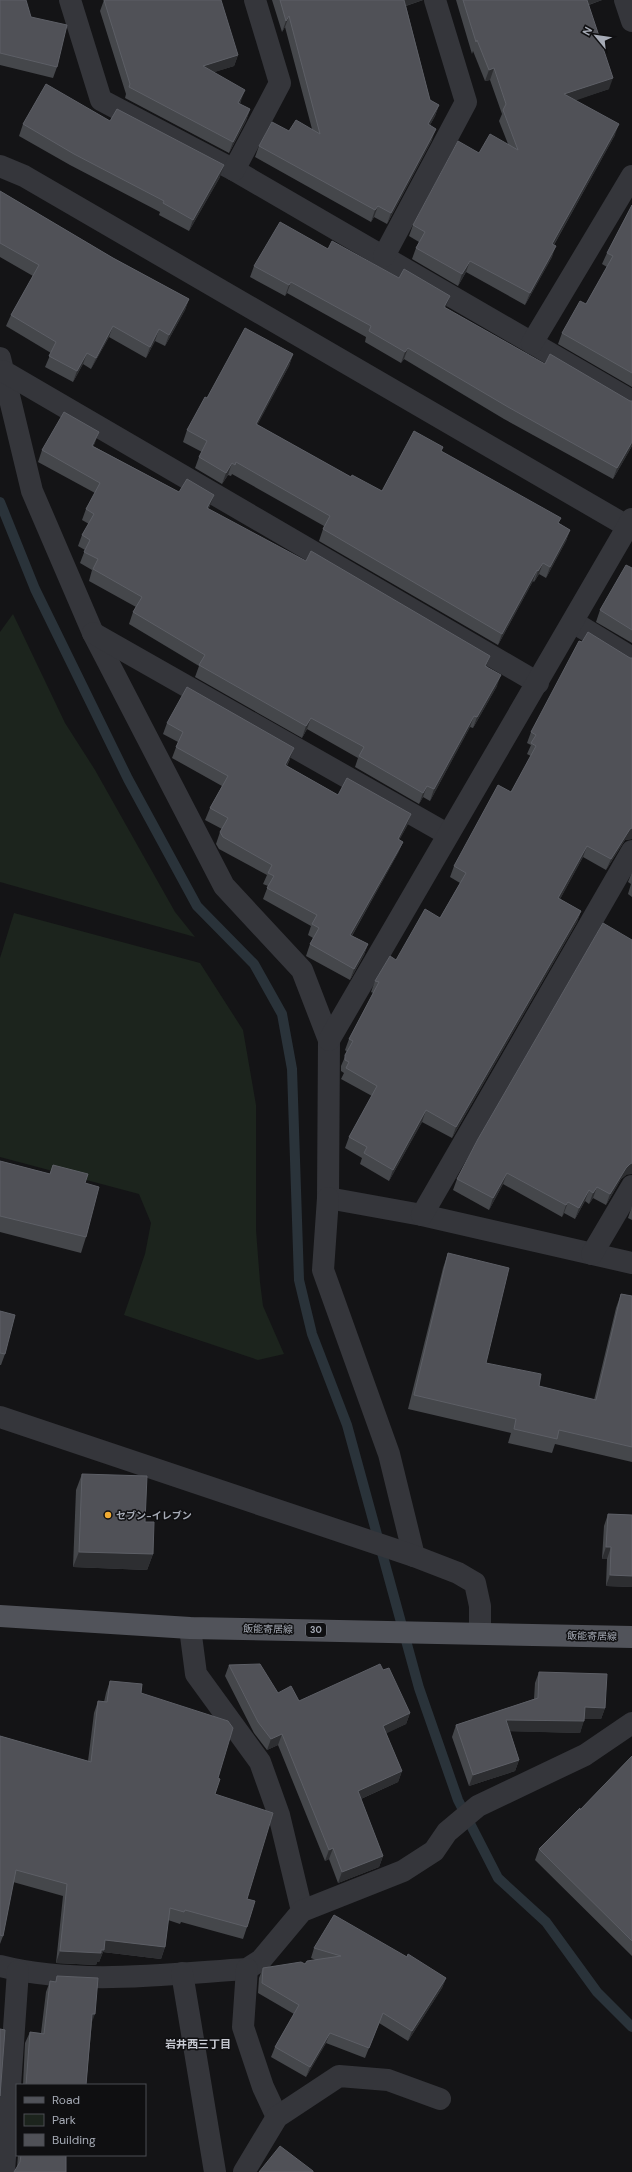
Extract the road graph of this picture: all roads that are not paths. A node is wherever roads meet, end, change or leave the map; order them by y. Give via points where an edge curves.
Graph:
1 (70, 0) edge
2 (255, 0) edge
3 (435, 0) edge
4 (625, 0) edge
5 (632, 21) edge
6 (0, 166) edge
7 (234, 170) junction
8 (632, 176) edge
9 (384, 256) junction
10 (532, 343) junction
11 (1, 364) edge
12 (632, 401) edge
13 (630, 525) edge
14 (573, 622) junction
15 (93, 633) junction
16 (632, 658) edge
17 (538, 683) junction
18 (447, 834) junction
19 (632, 851) edge
20 (329, 1040) junction
21 (632, 1186) edge
22 (328, 1198) junction
23 (422, 1215) junction
24 (592, 1254) junction
25 (632, 1263) edge
26 (0, 1417) edge
27 (414, 1556) junction
28 (0, 1616) edge
29 (190, 1628) junction
30 (480, 1633) junction
31 (632, 1637) edge
32 (632, 1723) edge
33 (302, 1912) junction
34 (9, 1968) edge
35 (247, 1969) junction
36 (182, 1973) junction
37 (440, 2100) dead end
38 (277, 2117) junction
39 (4, 2172) edge
40 (215, 2172) edge
41 (244, 2172) edge

1 - 7 street via 101,100
2 - 7 street via 280,83
3 - 9 street via 466,102
4 - 5 street
6 - 13 street via 24,176
7 - 9 street
8 - 10 street
9 - 10 street
10 - 12 street
11 - 15 street via 32,491
11 - 17 street
13 - 14 street
14 - 16 street
14 - 17 street
15 - 18 street
15 - 20 street via 224,886 302,970
17 - 18 street
18 - 20 street
19 - 23 street
20 - 22 street
21 - 24 street
22 - 23 street
22 - 27 street via 323,1270 389,1454
23 - 24 street
24 - 25 street
26 - 27 street
27 - 30 street via 458,1573 475,1583 480,1606
28 - 29 main road, 飯能寄居線 / 30
29 - 30 main road, 飯能寄居線 / 30
29 - 33 street via 196,1674 260,1762 279,1815
30 - 31 main road, 飯能寄居線 / 30
32 - 33 street via 585,1755 478,1806 447,1832 434,1851 403,1871
33 - 35 street via 261,1960
34 - 36 street via 98,1977
34 - 39 street
35 - 36 street
35 - 38 street via 242,2027 263,2087
36 - 40 street
37 - 38 street via 388,2080 339,2076
38 - 41 street

